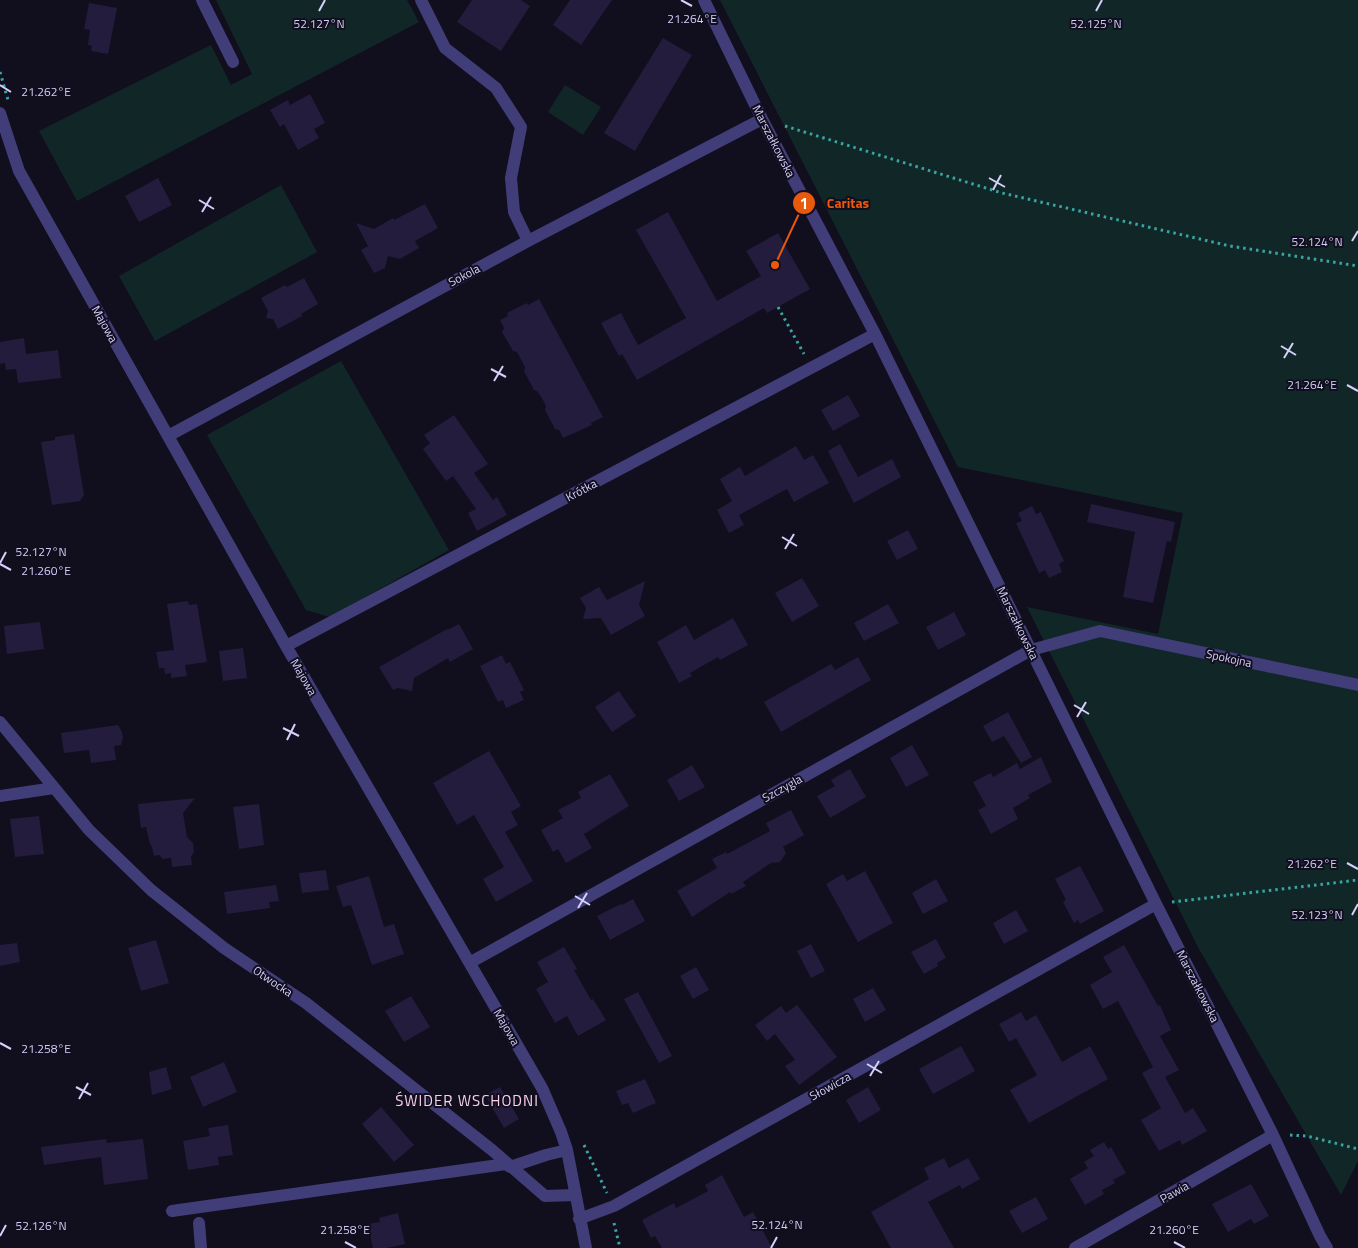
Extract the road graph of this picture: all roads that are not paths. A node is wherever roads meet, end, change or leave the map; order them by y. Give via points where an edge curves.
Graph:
1 (202, 0) edge
2 (421, 0) edge
3 (704, 0) edge
4 (233, 62) dead end
5 (0, 113) edge
6 (762, 119) junction
7 (528, 241) junction
8 (875, 334) junction
9 (168, 436) junction
10 (1100, 631) joint
11 (286, 646) junction
12 (1031, 650) junction
13 (1358, 685) edge
14 (0, 722) edge
15 (54, 788) junction
16 (0, 796) edge
17 (1156, 904) junction
18 (471, 962) junction
19 (1273, 1135) junction
20 (566, 1150) junction
21 (508, 1166) junction
22 (575, 1195) junction
23 (172, 1211) dead end
24 (579, 1219) junction
25 (200, 1223) dead end
26 (201, 1248) edge
27 (586, 1248) edge
28 (1075, 1248) edge
29 (1327, 1248) edge

1 - 4 street
2 - 7 street via 446,48 496,88 521,127 511,178 514,212
3 - 6 street, Marszałkowska
5 - 9 street, Majowa via 19,171
6 - 7 street, Sokola
6 - 8 street, Marszałkowska
7 - 9 street, Sokola
8 - 11 street, Krótka
8 - 12 street, Marszałkowska
9 - 11 street, Majowa
10 - 12 street, Szczygla
10 - 13 street, Spokojna
11 - 18 street, Majowa
12 - 17 street, Marszałkowska
12 - 18 street, Szczygla
14 - 15 street, Otwocka
15 - 16 street
15 - 21 street, Otwocka via 89,830 151,890 224,948 306,1003
17 - 19 street, Marszałkowska
17 - 24 street, Słowicza via 614,1206
18 - 20 street, Majowa via 542,1088
19 - 28 street, Pawia
19 - 29 street, Marszałkowska
20 - 21 street
20 - 22 street, Majowa
21 - 22 street, Otwocka via 545,1196
21 - 23 street
22 - 24 street, Majowa
24 - 27 street, Majowa
25 - 26 street

